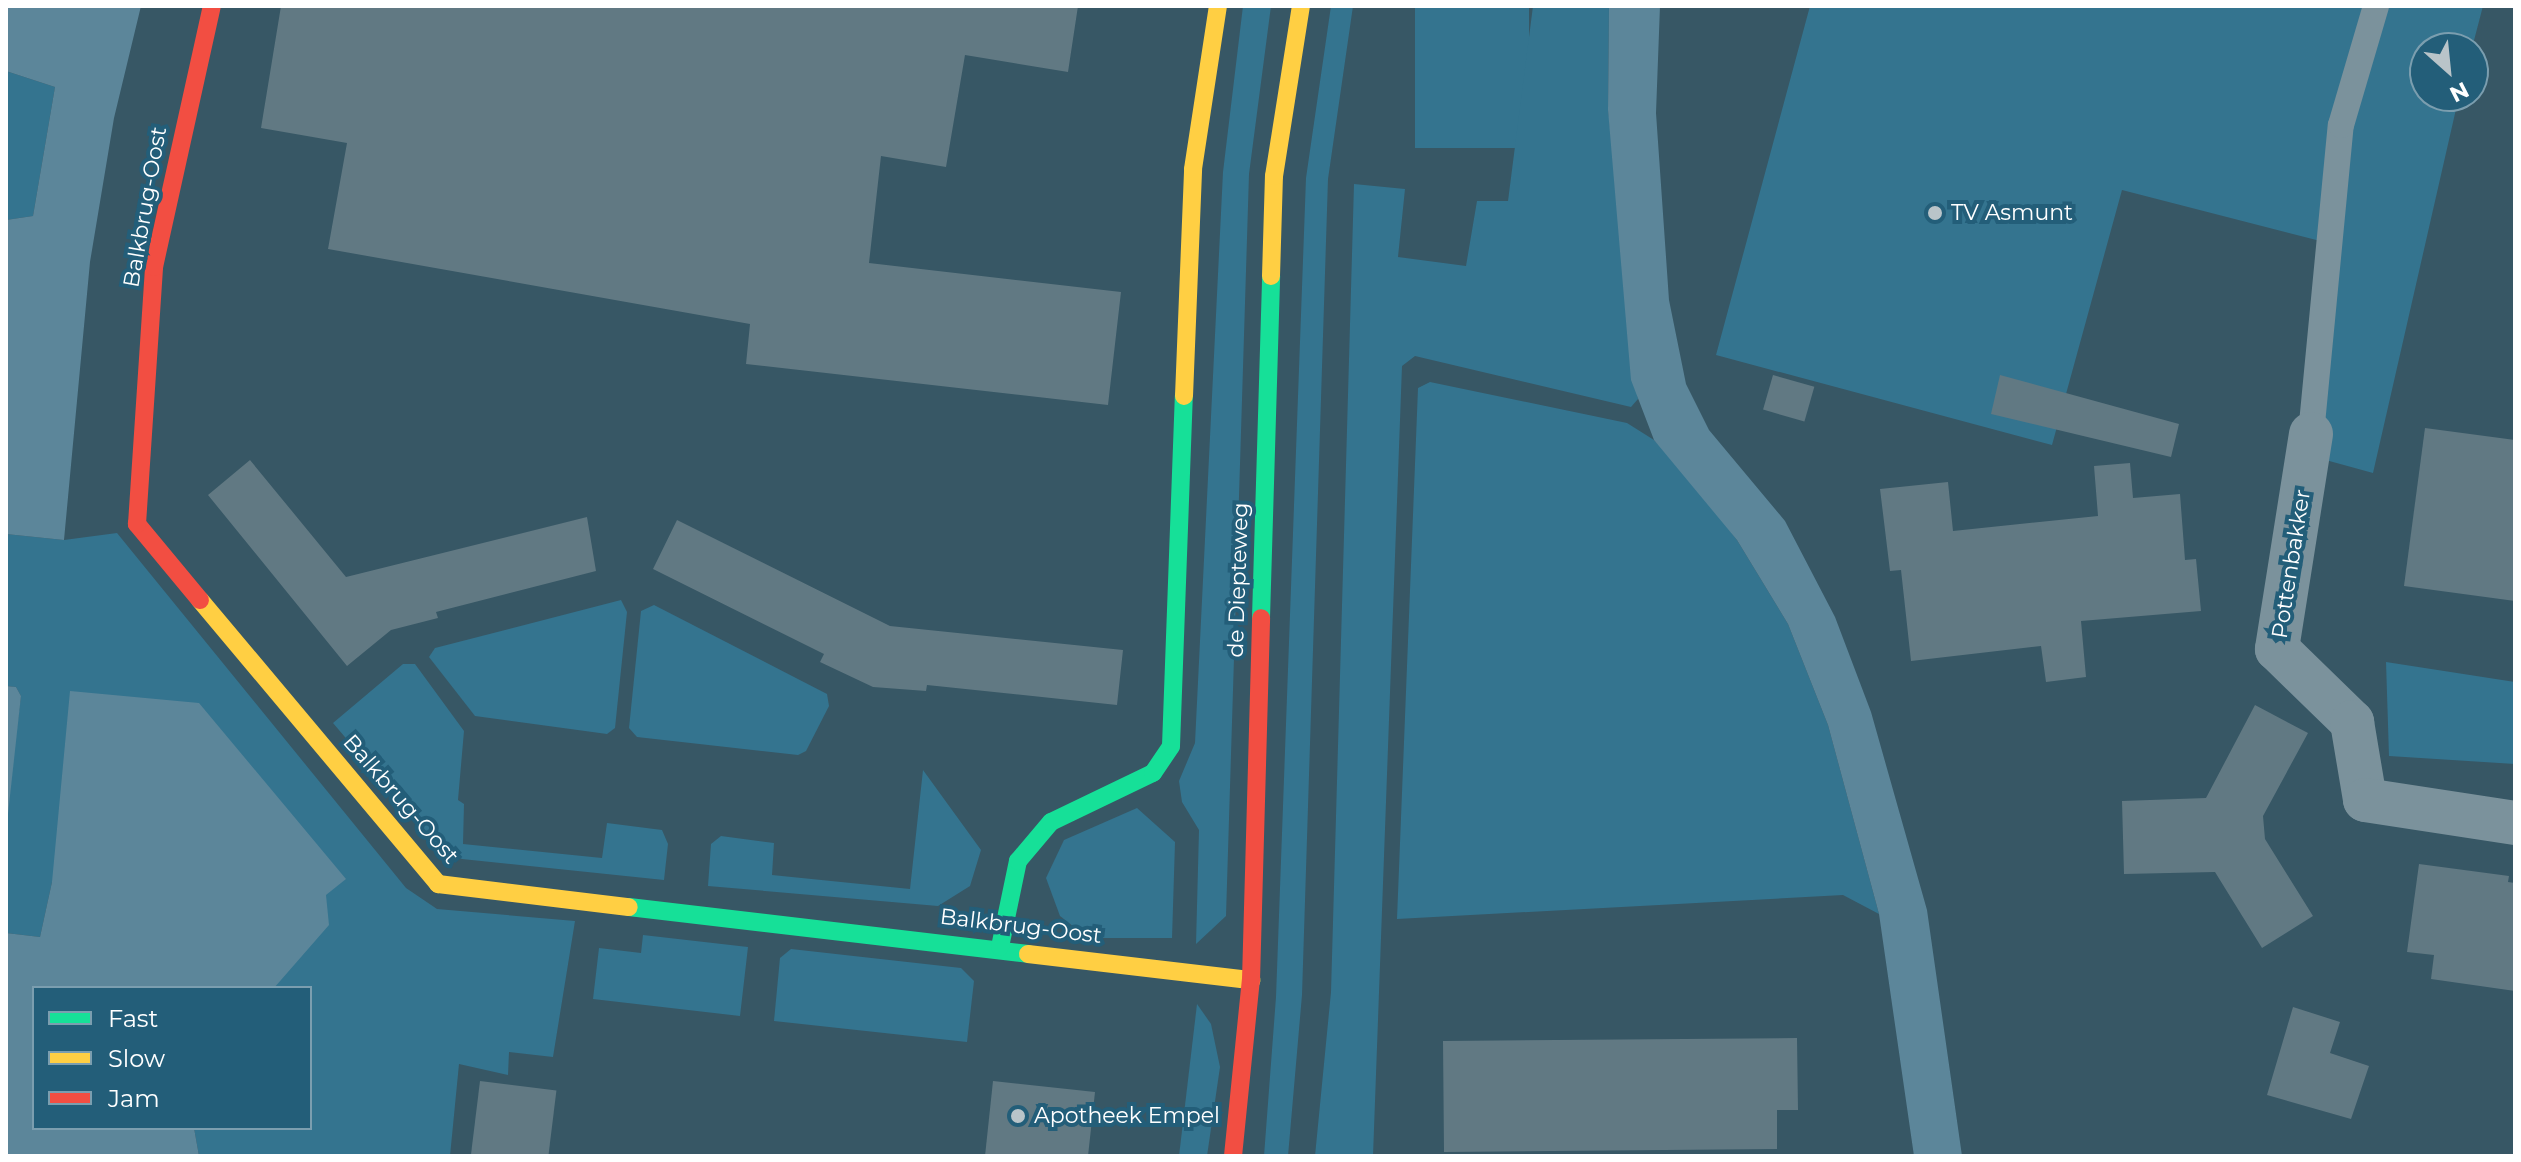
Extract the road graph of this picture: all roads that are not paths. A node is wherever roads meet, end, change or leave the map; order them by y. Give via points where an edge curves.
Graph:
1 (212, 6) edge
2 (1218, 6) edge
3 (1301, 6) edge
4 (2376, 6) edge
5 (2311, 434) joint
6 (2515, 823) edge
7 (1000, 947) junction
8 (1251, 980) junction
9 (1233, 1156) edge

1 - 7 street, Balkbrug-Oost via 154,267 137,524 438,884
2 - 7 street via 1193,169 1171,746 1153,773 1051,822 1018,861
3 - 8 street, de Diepteweg via 1274,176
4 - 5 lane via 2341,125
5 - 6 street, Pottenbakker via 2277,649 2352,722 2365,800
7 - 8 street, Balkbrug-Oost
8 - 9 street, de Diepteweg

